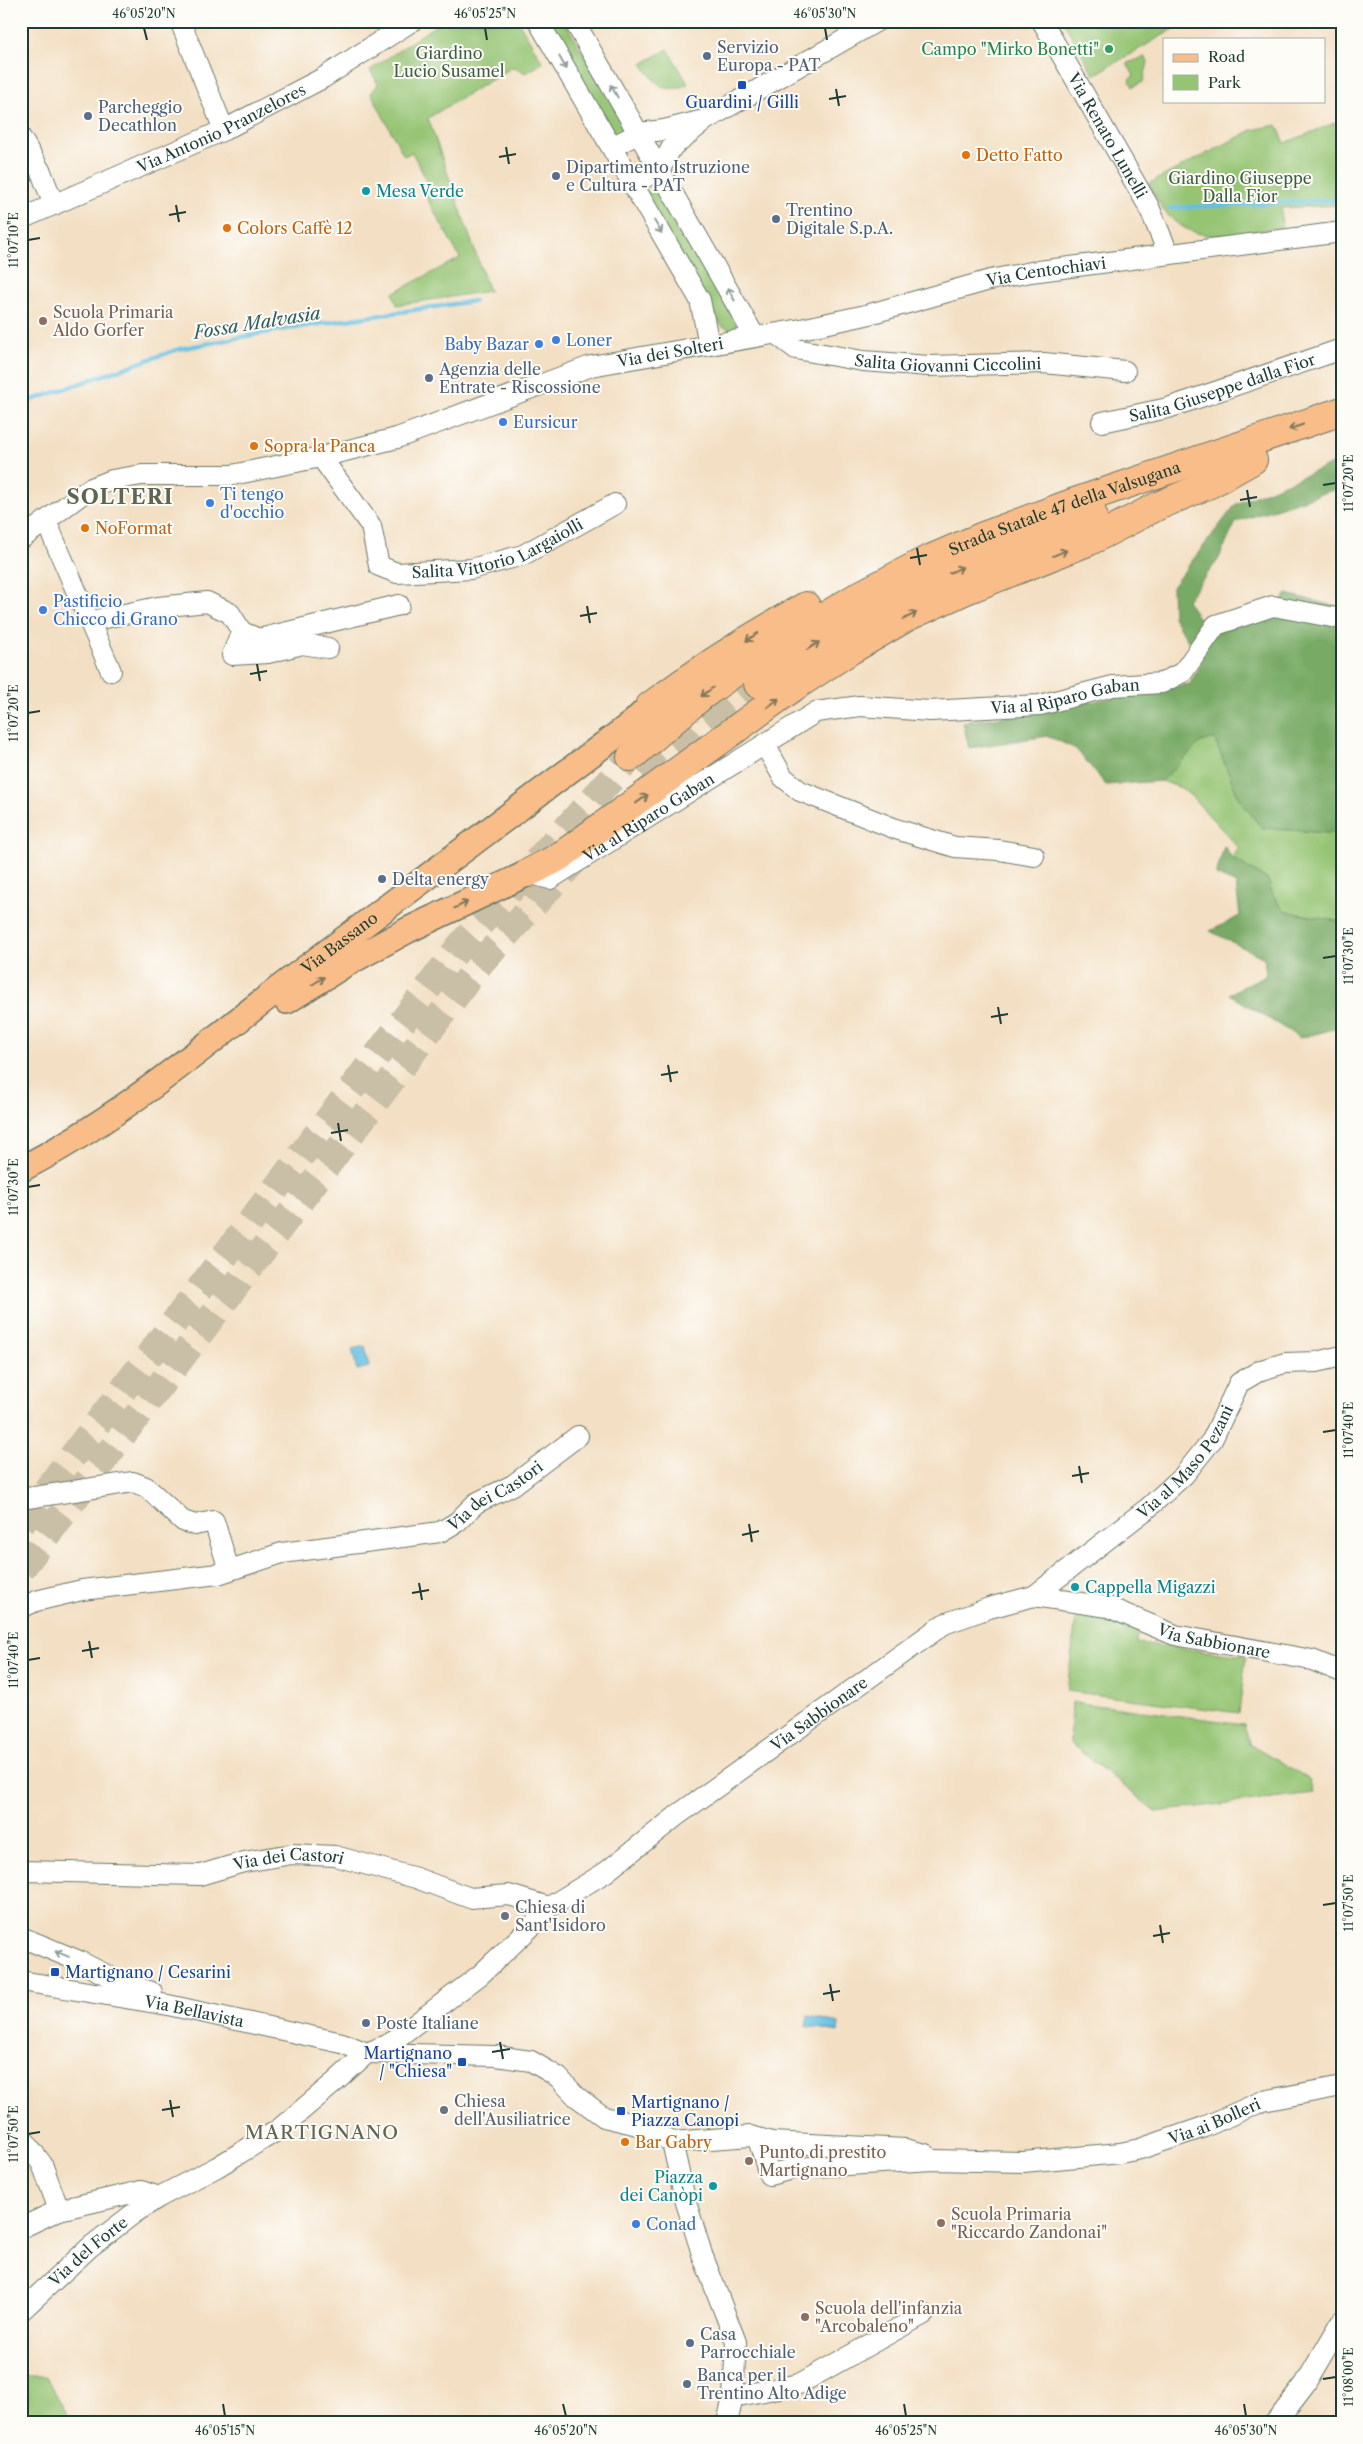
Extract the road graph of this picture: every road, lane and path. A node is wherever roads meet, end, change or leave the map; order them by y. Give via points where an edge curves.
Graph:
1 (180, 21) edge
2 (412, 21) edge
3 (538, 21) edge
4 (574, 21) edge
5 (877, 21) edge
6 (1042, 21) edge
7 (707, 119) junction
8 (224, 130) junction
9 (639, 132) junction
10 (21, 138) edge
11 (612, 147) junction
12 (660, 169) junction
13 (633, 184) junction
14 (54, 205) junction
15 (21, 219) edge
16 (1342, 232) edge
17 (1168, 253) junction
18 (776, 334) junction
19 (755, 337) junction
20 (709, 344) junction
21 (1342, 349) edge
22 (1125, 370) dead end
23 (1342, 411) edge
24 (1102, 422) dead end
25 (1342, 431) edge
26 (321, 457) junction
27 (1253, 460) junction
28 (614, 504) dead end
29 (1069, 504) junction
30 (46, 521) junction
31 (21, 539) edge
32 (399, 605) dead end
33 (1342, 619) edge
34 (91, 621) junction
35 (242, 632) junction
36 (328, 648) dead end
37 (111, 671) dead end
38 (758, 684) tunnel mouth
39 (650, 706) joint
40 (765, 745) junction
41 (631, 757) tunnel mouth
42 (1034, 856) dead end
43 (528, 873) junction
44 (159, 1083) junction
45 (21, 1169) edge
46 (1342, 1356) edge
47 (578, 1436) dead end
48 (21, 1499) edge
49 (228, 1570) junction
50 (1034, 1596) junction
51 (21, 1608) edge
52 (1342, 1672) edge
53 (21, 1871) edge
54 (549, 1906) junction
55 (21, 1937) edge
56 (21, 1981) edge
57 (168, 2005) junction
58 (367, 2053) junction
59 (1342, 2086) edge
60 (21, 2136) edge
61 (758, 2139) junction
62 (672, 2142) junction
63 (930, 2160) junction
64 (159, 2197) junction
65 (59, 2210) junction
66 (21, 2228) edge
67 (21, 2310) edge
68 (924, 2314) dead end
69 (1342, 2321) edge
70 (734, 2397) junction
71 (727, 2423) edge
72 (1275, 2423) edge

1 - 8 street
2 - 8 street, Via Antonio Pranzelores via 323,78
3 -> 11 street
9 -> 4 street
5 - 7 street
6 - 17 street, Via Renato Lunelli via 1149,207
7 - 9 street via 664,130
7 - 12 street via 672,147
8 - 14 street, Via Antonio Pranzelores
9 - 11 street
9 - 12 street
10 - 14 street via 42,172
11 - 13 street
12 - 13 street
19 -> 12 street
13 -> 20 street via 700,300
14 - 15 street, Via Antonio Pranzelores
16 - 17 street, Via Centochiavi
17 - 18 street, Via Centochiavi via 1007,276 866,315
18 - 19 street, Via Centochiavi
18 - 22 street, Salita Giovanni Ciccolini via 796,349 863,360 929,366 1044,363
19 - 20 street, Via dei Solteri
20 - 26 street, Via dei Solteri via 591,366 405,436
21 - 24 street, Salita Giuseppe dalla Fior via 1168,408
23 -> 29 highway, Strada Statale 47 della Valsugana
25 - 27 highway, Strada Statale 47 della Valsugana
26 - 28 street, Salita Vittorio Largaiolli via 372,526 380,566 398,573 471,569 523,555
26 - 30 street, Via dei Solteri via 232,475 142,475 112,480 89,489
38 -> 27 highway, Strada Statale 47 della Valsugana via 844,627 986,557 1127,502
43 -> 27 highway via 574,847 794,687 907,617 1090,541
29 -> 39 highway via 1019,512 866,574 758,632
29 -> 41 highway, Strada Statale 47 della Valsugana via 924,561 860,595 749,662 703,695
30 - 31 street, Via dei Solteri
30 - 34 street
32 - 35 street via 259,639
33 - 40 street, Via al Riparo Gaban via 1274,606 1216,625 1183,672 1162,683 1113,686 1040,705 930,710 860,706 816,712
34 - 35 street via 158,607 207,602 230,613
34 - 37 street
35 - 36 street via 232,654 268,653 302,644
39 - 44 main road, Via Bassano via 634,722 284,984
40 - 42 street via 783,777 800,791 896,829 955,847
40 - 43 street, Via al Riparo Gaban via 550,879
44 -> 43 main road via 344,965
44 - 45 main road, Via Bassano via 88,1131
46 - 50 street, Via al Maso Pezani via 1316,1362 1285,1363 1261,1370 1239,1383 1212,1440 1184,1475 1148,1508
47 - 49 street, Via dei Castori via 513,1485 476,1503 457,1522 440,1532 282,1553
48 - 49 street via 133,1482 146,1487 183,1522 195,1525 214,1521
49 - 51 street, Via dei Castori via 218,1574 82,1590
50 - 52 street, Via Sabbionare via 1108,1607 1175,1635 1312,1660
50 - 54 street, Via Sabbionare via 944,1624 679,1814 606,1872
53 - 54 street, Via dei Castori via 200,1876 244,1862 292,1854 335,1856 416,1878 470,1898 509,1894
54 - 58 street, Via Sabbionare via 480,1975 389,2044
57 -> 55 street via 150,1991 120,1982
56 - 57 street, Via Bellavista
57 - 58 street, Via Bellavista via 342,2044
58 - 62 street, Via Bellavista via 496,2056 531,2061 558,2077 577,2097 604,2117 638,2125
58 - 64 street, Via del Forte via 278,2130
59 - 63 street, Via ai Bolleri via 1263,2101 1204,2127 1140,2149 1023,2162
60 - 65 street via 42,2164
61 - 62 street via 751,2136
61 - 63 street via 905,2149 925,2154
61 - 63 street, Via ai Bolleri via 769,2175 796,2168
62 - 70 street via 684,2199 736,2342
64 - 65 street, Via del Forte via 141,2190
64 - 67 street, Via del Forte via 90,2247
65 - 66 street, Via del Forte
68 - 70 street via 799,2384
69 - 72 street via 1305,2384
70 - 71 street

